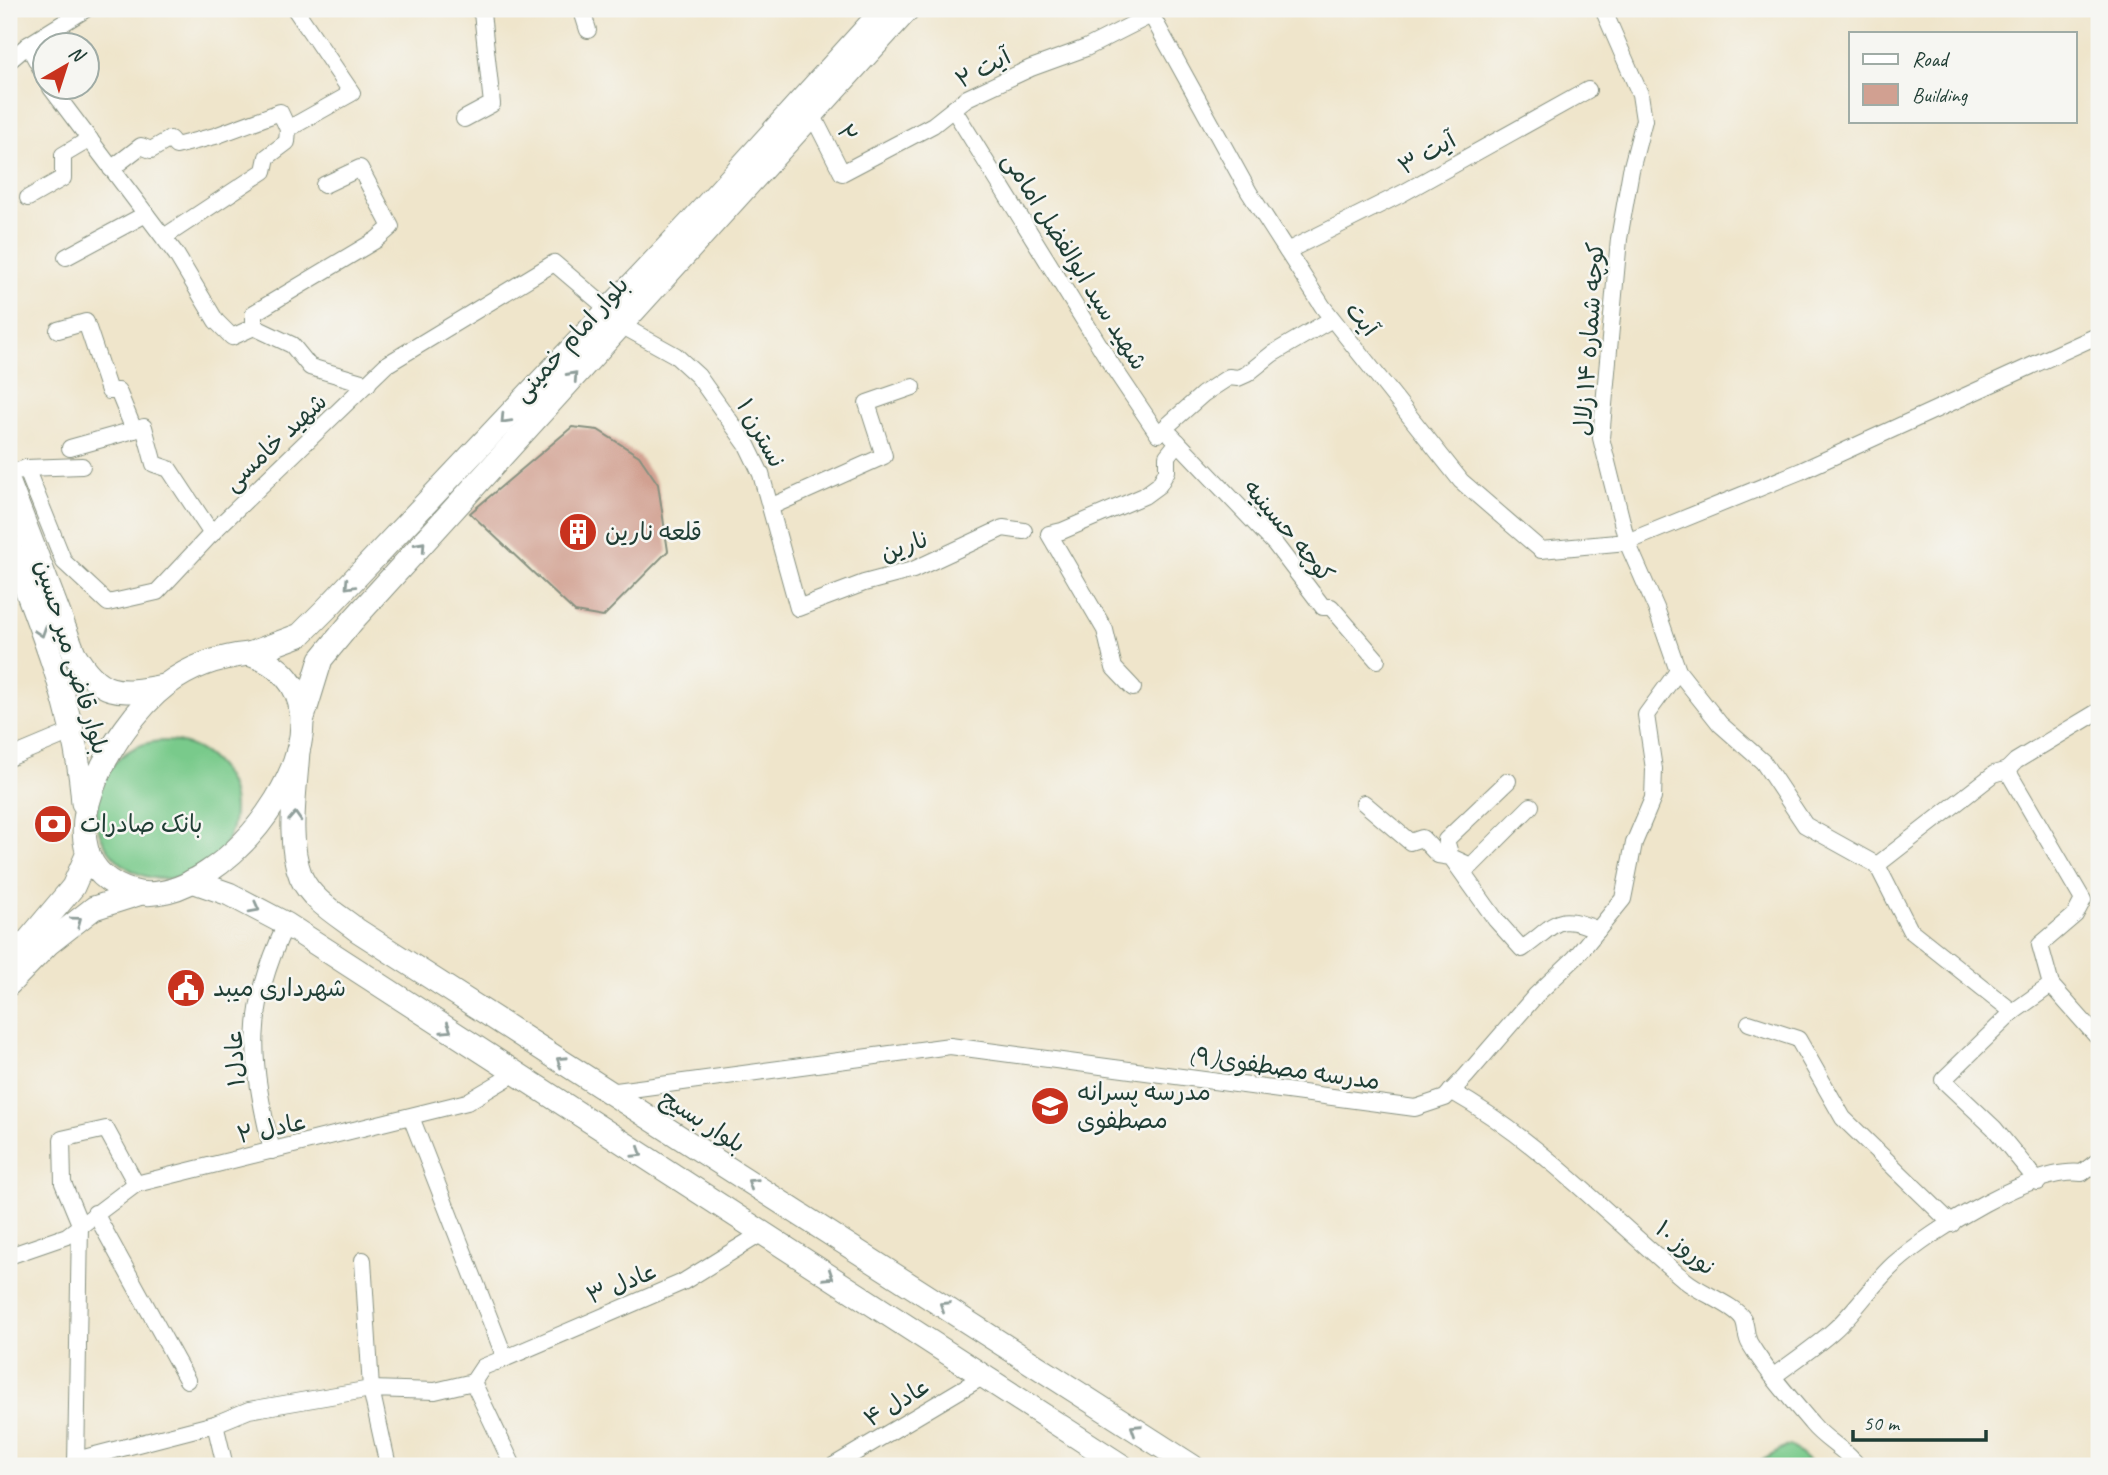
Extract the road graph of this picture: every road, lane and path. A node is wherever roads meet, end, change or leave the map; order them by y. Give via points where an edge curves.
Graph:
1 (86, 9) edge
2 (295, 9) edge
3 (589, 9) edge
4 (884, 9) edge
5 (908, 9) edge
6 (1603, 9) edge
7 (483, 10) edge
8 (1149, 12) edge
9 (589, 30) dead end
10 (28, 45) junction
11 (32, 52) edge
12 (9, 61) edge
13 (1588, 90) dead end
14 (62, 102) edge
15 (954, 110) junction
16 (812, 114) junction
17 (464, 118) dead end
18 (288, 129) junction
19 (90, 139) junction
20 (111, 169) junction
21 (842, 173) joint
22 (324, 185) dead end
23 (29, 198) dead end
24 (146, 214) junction
25 (164, 237) junction
26 (1287, 251) junction
27 (66, 257) dead end
28 (613, 317) junction
29 (1332, 319) junction
30 (254, 327) junction
31 (58, 330) dead end
32 (2099, 335) edge
33 (368, 384) junction
34 (914, 387) dead end
35 (134, 430) junction
36 (1161, 431) junction
37 (1178, 442) junction
38 (70, 448) dead end
39 (82, 466) dead end
40 (9, 474) edge
41 (18, 475) edge
42 (770, 507) junction
43 (1024, 531) dead end
44 (212, 534) junction
45 (1627, 542) junction
46 (9, 545) edge
47 (798, 608) joint
48 (249, 654) junction
49 (1377, 660) dead end
50 (1678, 671) junction
51 (167, 685) junction
52 (1133, 688) dead end
53 (2099, 711) edge
54 (302, 720) junction
55 (71, 732) junction
56 (298, 750) junction
57 (9, 758) edge
58 (2007, 770) junction
59 (1508, 781) dead end
60 (1364, 803) dead end
61 (1531, 806) dead end
62 (85, 827) junction
63 (88, 853) junction
64 (1451, 857) junction
65 (1877, 865) junction
66 (192, 881) junction
67 (138, 894) junction
68 (286, 924) junction
69 (357, 930) junction
70 (1598, 930) junction
71 (336, 956) junction
72 (9, 962) edge
73 (9, 984) edge
74 (2051, 985) junction
75 (2013, 1012) junction
76 (1749, 1023) dead end
77 (2099, 1039) edge
78 (516, 1073) junction
79 (1451, 1091) junction
80 (609, 1092) junction
81 (411, 1117) junction
82 (272, 1151) junction
83 (2099, 1160) edge
84 (2038, 1182) junction
85 (136, 1184) junction
86 (95, 1213) junction
87 (80, 1224) junction
88 (1952, 1224) junction
89 (762, 1233) junction
90 (9, 1256) edge
91 (363, 1260) dead end
92 (494, 1363) junction
93 (984, 1376) junction
94 (1774, 1376) junction
95 (187, 1380) dead end
96 (473, 1382) junction
97 (371, 1389) junction
98 (215, 1424) junction
99 (76, 1463) edge
100 (225, 1466) edge
101 (388, 1466) edge
102 (513, 1466) edge
103 (833, 1466) edge
104 (1122, 1466) edge
105 (1192, 1466) edge
106 (1858, 1466) edge

1 - 10 street
2 - 18 street via 352,93
3 - 9 street via 582,11
4 - 28 main road, بلوار امام خمینی via 691,222
5 - 16 main road, بلوار امام خمینی
6 - 45 street, کوچه شماره ۱۴ زلال via 1640,94 1644,120 1619,239 1601,438
7 - 17 street via 492,104
8 - 15 street, آیت ۲ via 1086,48 967,98
8 - 26 street, آیت
10 - 11 street
10 - 12 street
13 - 26 street, آیت ۳
14 - 19 street
15 - 21 street, آیت ۲
15 - 36 street, شهید سید ابوالفضل امامی via 1111,364
16 - 21 street, ۲
16 - 28 main road, بلوار امام خمینی
18 - 20 street via 280,112 176,146 170,139 151,150 141,146
18 - 25 street via 287,142 267,157 264,170
19 - 20 street
19 - 23 street via 63,155 62,178
20 - 24 street
22 - 30 street via 360,167 391,228 254,313
24 - 25 street
24 - 27 street
25 - 30 street via 216,321 232,337
26 - 29 street, آیت
28 - 33 street, شهید خامسی via 554,263 386,365
28 - 42 street, نسترن ۱ via 675,355 698,376 747,445
28 -> 48 main road, بلوار امام خمینی via 300,635
54 -> 28 main road, بلوار امام خمینی via 321,659
29 - 36 street via 1247,373 1229,377 1203,394
29 - 45 street, آیت via 1461,481 1541,550
30 - 33 street via 292,345 310,367
31 - 35 street via 86,323 109,391 118,391
32 - 45 street, آیت via 1801,471
33 - 44 street, شهید خامسی
34 - 42 street via 867,403 884,456
35 - 38 street
35 - 44 street via 144,427 154,464 169,469
36 - 37 street, کوچه حسینیه
37 - 49 street, کوچه حسینیه via 1275,544 1323,607 1331,607
37 - 52 street via 1167,456 1167,471 1159,485 1144,496 1049,534 1105,630 1114,668
39 - 41 street
40 - 41 street
41 - 44 street, شهید خامسی via 64,562 108,603 157,593
41 - 51 main road, بلوار قاضی میر حسین via 75,653 86,674 120,692
42 - 47 street, نسترن ۱
43 - 47 street, نارین via 1003,528 913,570
45 - 50 street, کوچه شماره ۱۴ زلال
46 -> 55 main road, بلوار قاضی میر حسین
48 - 51 main road via 223,656
48 - 54 main road via 270,661 288,675 299,695
50 - 65 street, کوچه شماره ۱۴ زلال via 1720,724 1763,762 1805,825
50 - 70 street, مدرسه مصطفوی(۹) via 1646,715 1653,798 1634,843 1623,899
51 - 62 main road via 125,727 101,766
53 - 58 street
54 - 56 main road
55 - 57 street
55 - 62 main road, بلوار قاضی میر حسین via 81,774
56 - 66 main road via 269,812 246,840
69 -> 56 main road, بلوار بسیج via 321,902 302,878 294,843
58 - 65 street via 1994,774
58 - 74 street via 2083,900 2075,915 2040,945
59 - 64 street via 1446,840
60 - 64 street via 1410,842 1422,838 1438,855
61 - 64 street via 1471,866
62 - 63 main road
63 - 67 main road via 99,873 116,887
63 - 72 main road via 73,887
64 - 70 street via 1522,949 1563,919
65 - 75 street via 1910,930
66 - 67 main road
66 -> 68 main road via 229,894
73 -> 67 main road via 48,944 94,908
68 - 71 main road
68 - 82 street, عادل۱ via 266,967 255,1019 255,1073
69 - 71 main road via 343,931 334,942
80 -> 69 main road, بلوار بسیج
70 - 79 street, مدرسه مصطفوی(۹)
71 -> 78 main road
74 - 75 street
74 - 77 street
75 - 84 street via 1942,1080 1994,1128
76 - 88 street via 1798,1039 1843,1118
78 - 81 street, عادل ۲ via 467,1102
78 -> 89 main road
79 - 80 street, مدرسه مصطفوی(۹) via 1415,1108 950,1046
79 - 94 street, نوروز ۱۰ via 1489,1112 1531,1145 1688,1283 1734,1309 1743,1319 1748,1342
105 -> 80 main road, بلوار بسیج
81 - 82 street, عادل ۲
81 - 92 street via 505,1358
82 - 85 street, عادل ۲
83 - 84 street via 2082,1173 2066,1171
84 - 88 street via 2009,1188
85 - 86 street
85 - 87 street via 106,1129 62,1139 63,1183
86 - 87 street
86 - 95 street
87 - 90 street via 67,1236
87 - 99 street
88 - 94 street via 1894,1264 1834,1330
89 - 92 street, عادل ۳ via 683,1282
89 -> 93 main road
91 - 97 street
92 - 96 street, عادل ۳ via 483,1367
93 - 103 street, عادل ۴
93 - 104 main road
94 - 106 street, نوروز ۱۰ via 1814,1427
96 - 97 street via 435,1391
96 - 102 street
97 - 98 street via 249,1410
97 - 101 street
98 - 99 street
98 - 100 street

